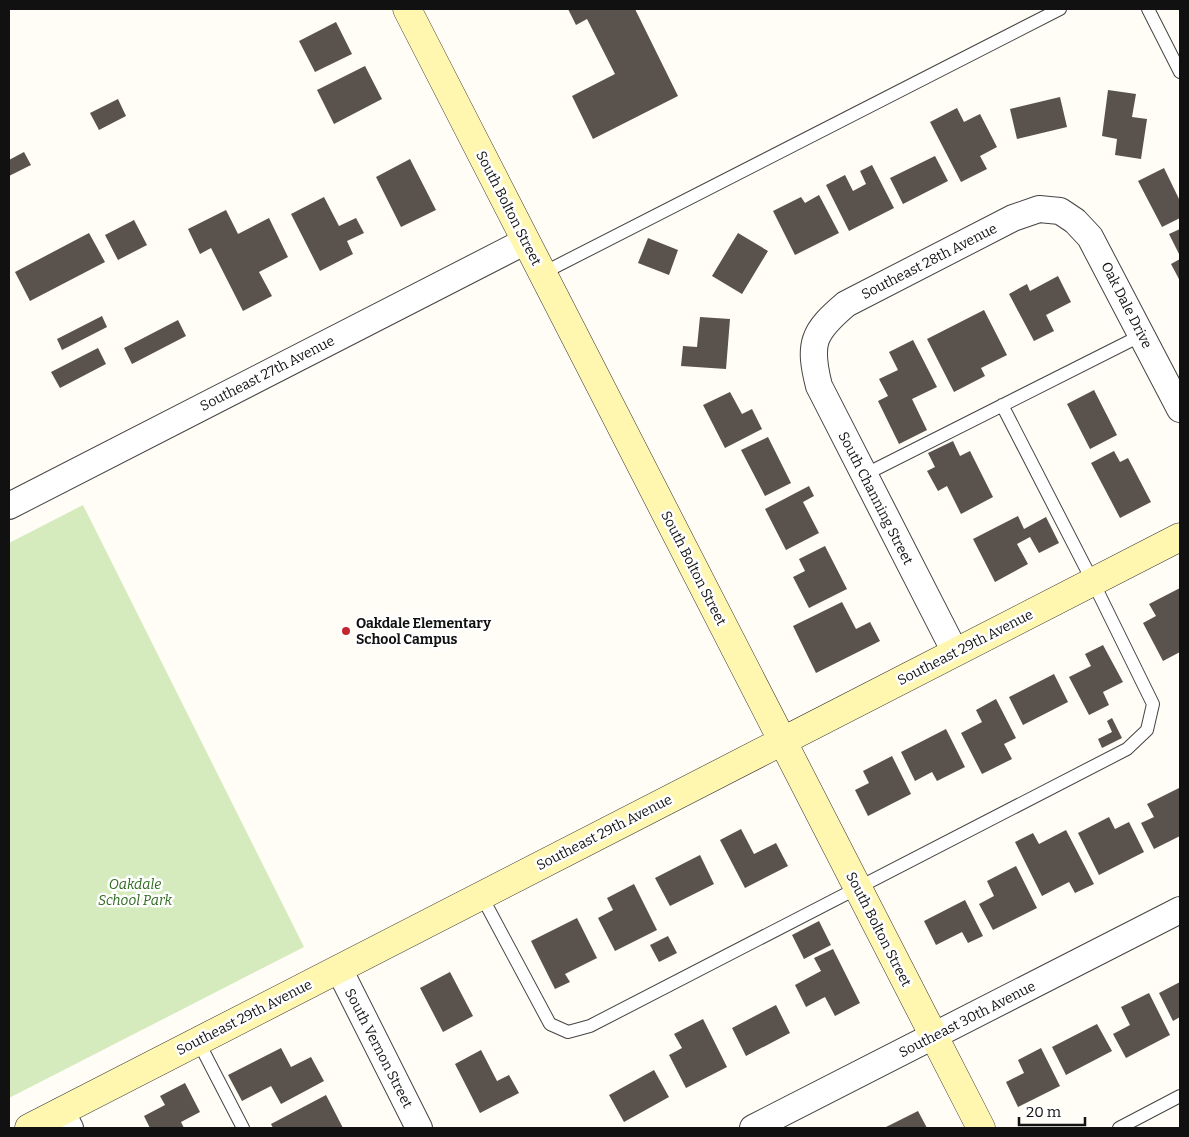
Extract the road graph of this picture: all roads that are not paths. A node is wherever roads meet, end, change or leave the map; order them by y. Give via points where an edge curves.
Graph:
1 (407, 9) edge
2 (1060, 9) edge
3 (1148, 9) edge
4 (1180, 72) edge
5 (1060, 211) joint
6 (526, 241) junction
7 (543, 273) junction
8 (1142, 335) junction
9 (815, 341) joint
10 (1002, 405) junction
11 (1180, 409) edge
12 (864, 475) junction
13 (9, 506) edge
14 (1180, 537) edge
15 (1093, 582) junction
16 (955, 652) junction
17 (782, 740) junction
18 (857, 886) junction
19 (481, 896) junction
20 (1180, 910) edge
21 (339, 969) junction
22 (934, 1036) junction
23 (198, 1041) junction
24 (1180, 1096) edge
25 (65, 1120) edge
26 (29, 1128) edge
27 (243, 1128) edge
28 (419, 1128) edge
29 (753, 1128) edge
30 (980, 1128) edge
31 (1119, 1128) edge

1 - 6 street, South Bolton Street
2 - 7 lane
3 - 4 lane
5 - 8 street, Oak Dale Drive via 1090,237
5 - 9 street, Southeast 28th Avenue via 1039,209 1013,218 846,304 824,323
6 - 7 street, South Bolton Street
6 - 13 street, Southeast 27th Avenue
7 - 17 street, South Bolton Street
8 - 10 lane
8 - 11 street, Oak Dale Drive
9 - 12 street, South Channing Street via 813,363 819,386
10 - 12 lane
10 - 15 lane
12 - 16 street, South Channing Street
14 - 15 street, Southeast 29th Avenue
15 - 16 street, Southeast 29th Avenue
15 - 18 lane via 1153,704 1148,730 1127,748
16 - 17 street, Southeast 29th Avenue
17 - 18 street, South Bolton Street
17 - 19 street, Southeast 29th Avenue
18 - 19 lane via 590,1026 568,1032 550,1024
18 - 22 street, South Bolton Street
19 - 21 street, Southeast 29th Avenue
20 - 22 street, Southeast 30th Avenue
21 - 23 street, Southeast 29th Avenue
21 - 28 street, South Vernon Street
22 - 29 street, Southeast 30th Avenue
22 - 30 street, South Bolton Street
23 - 25 street, Southeast 29th Avenue
23 - 27 lane
24 - 31 lane
25 - 26 street, Southeast 29th Avenue

